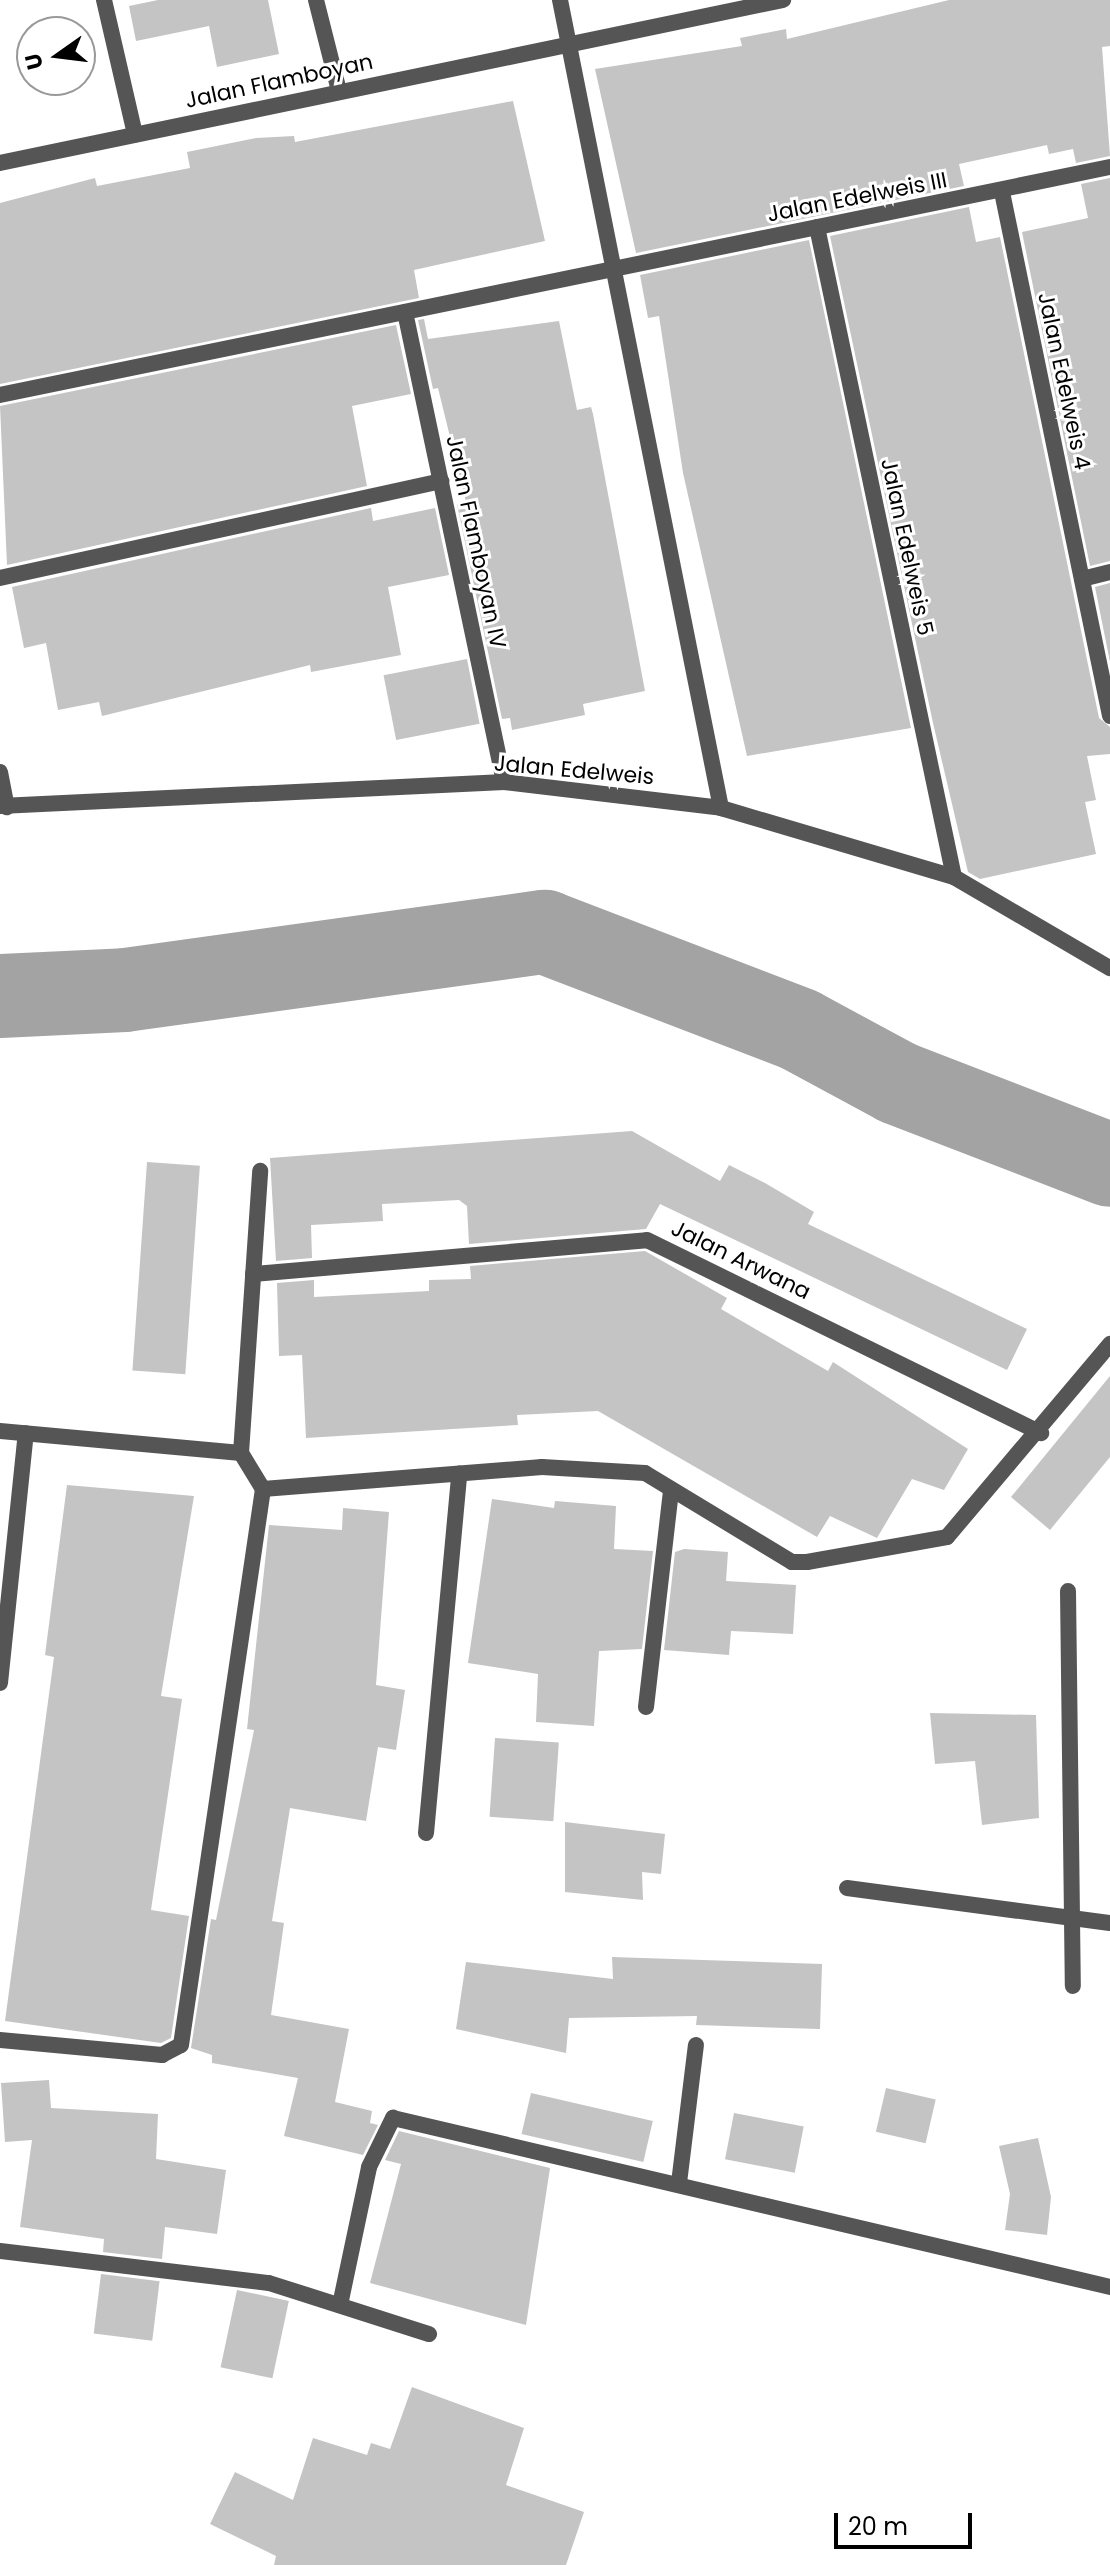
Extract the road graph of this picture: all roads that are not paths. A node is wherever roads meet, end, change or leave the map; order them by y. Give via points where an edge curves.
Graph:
1 (104, 0) edge
2 (316, 0) edge
3 (560, 0) edge
4 (783, 0) edge
5 (568, 42) junction
6 (339, 91) junction
7 (135, 134) junction
8 (0, 163) edge
9 (1110, 167) edge
10 (1002, 192) junction
11 (817, 227) junction
12 (613, 269) junction
13 (405, 312) junction
14 (0, 395) edge
15 (441, 481) junction
16 (1110, 572) edge
17 (0, 578) edge
18 (1082, 579) junction
19 (1110, 716) edge
20 (0, 772) edge
21 (504, 782) junction
22 (3, 806) edge
23 (721, 808) junction
24 (954, 877) junction
25 (1110, 968) edge
26 (260, 1171) dead end
27 (253, 1274) junction
28 (1110, 1344) edge
29 (0, 1431) edge
30 (26, 1433) junction
31 (1041, 1433) junction
32 (241, 1453) junction
33 (459, 1474) junction
34 (263, 1489) junction
35 (671, 1490) junction
36 (1068, 1591) dead end
37 (2, 1656) edge
38 (0, 1683) edge
39 (646, 1707) dead end
40 (426, 1833) dead end
41 (847, 1888) dead end
42 (1074, 1919) junction
43 (1110, 1923) edge
44 (1073, 1986) dead end
45 (0, 2040) edge
46 (696, 2045) dead end
47 (679, 2183) junction
48 (0, 2251) edge
49 (1110, 2287) edge
50 (340, 2305) junction
51 (429, 2334) dead end

1 - 7 street
2 - 6 street
3 - 5 street
4 - 5 street, Jalan Flamboyan
5 - 6 street, Jalan Flamboyan
5 - 12 street
6 - 7 street, Jalan Flamboyan
7 - 8 street, Jalan Flamboyan
9 - 10 street, Jalan Edelweis III
10 - 11 street, Jalan Edelweis III
10 - 18 street, Jalan Edelweis 4
11 - 12 street, Jalan Edelweis III
11 - 24 street, Jalan Edelweis 5
12 - 13 street
12 - 23 street
13 - 14 street
13 - 15 street, Jalan Flamboyan IV
15 - 17 street
15 - 21 street, Jalan Flamboyan IV
16 - 18 street
18 - 19 street, Jalan Edelweis 4
20 - 22 street
21 - 22 street, Jalan Edelweis
21 - 23 street, Jalan Edelweis
23 - 24 street, Jalan Edelweis
24 - 25 street, Jalan Edelweis
26 - 27 street
27 - 31 street, Jalan Arwana via 647,1240
27 - 32 street
28 - 31 street
29 - 30 street
30 - 32 street
30 - 37 street
31 - 35 street via 947,1537 807,1562 792,1562
32 - 34 street
33 - 34 street
33 - 35 street via 611,1468 645,1473
33 - 40 street
34 - 45 street via 181,2045 162,2055
35 - 39 street
36 - 42 street
37 - 38 street
41 - 42 street
42 - 43 street
42 - 44 street
46 - 47 street
47 - 49 street
47 - 50 street via 393,2118 369,2167
48 - 50 street via 269,2283
50 - 51 street

